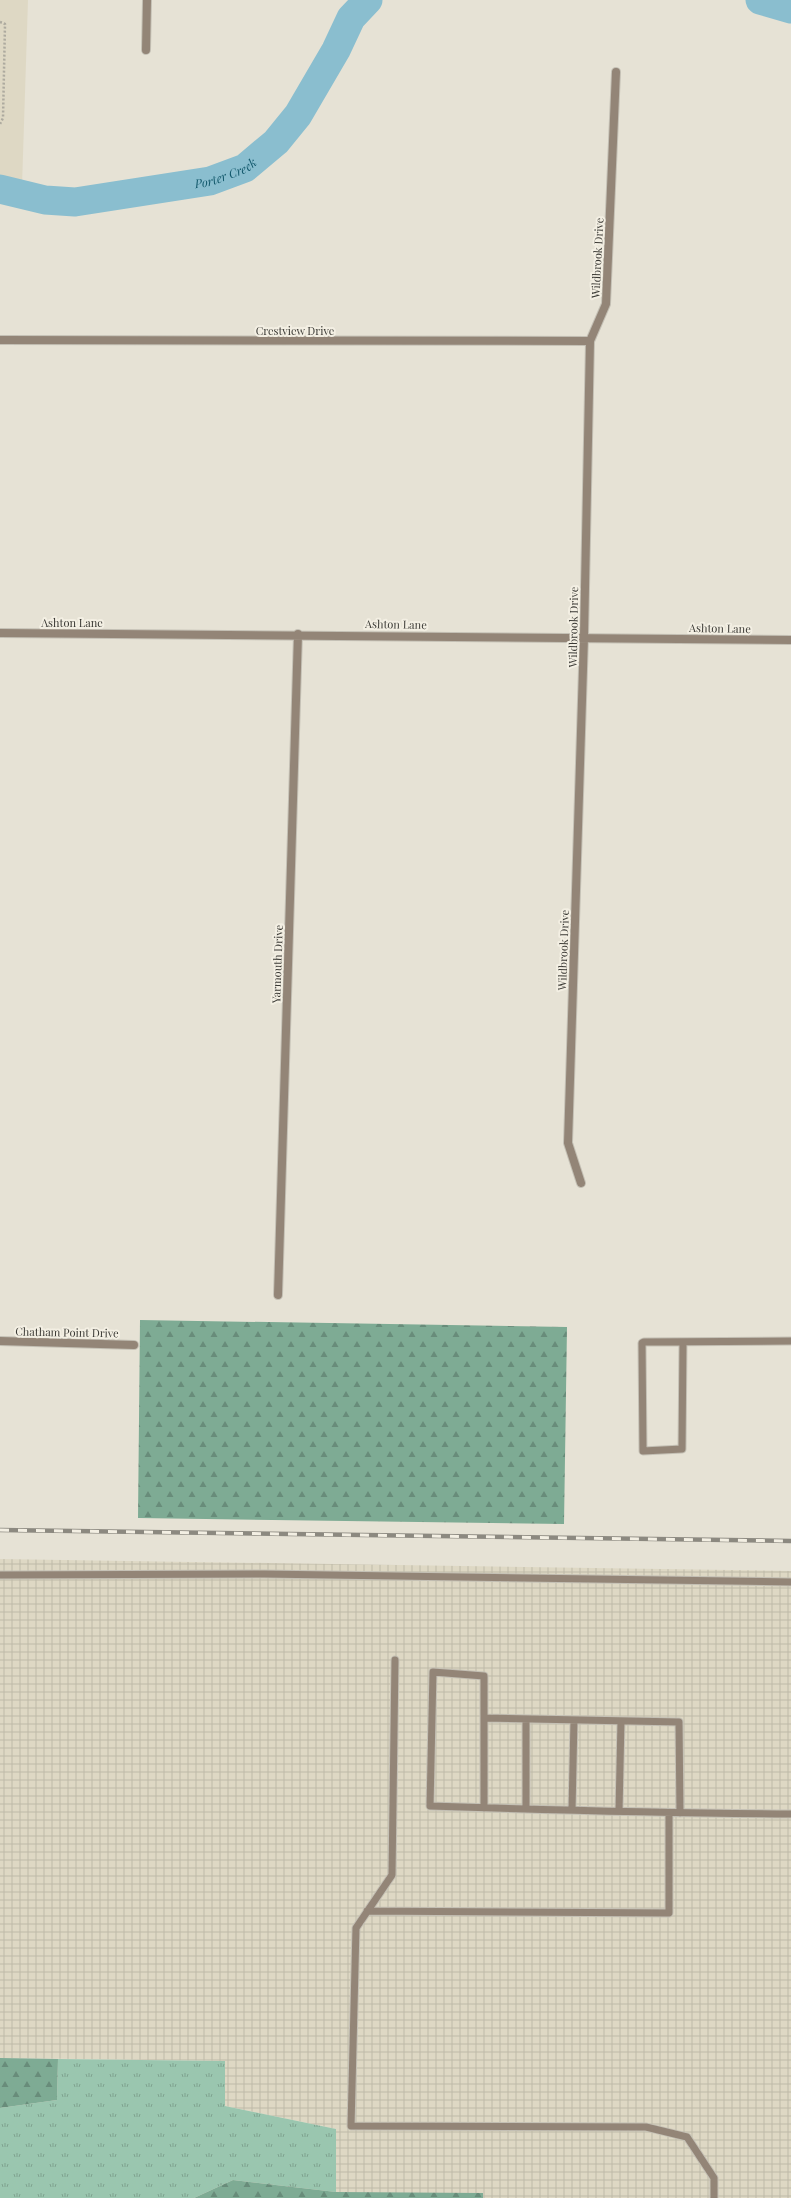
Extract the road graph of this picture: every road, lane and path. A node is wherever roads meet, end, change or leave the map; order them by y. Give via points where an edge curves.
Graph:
1 (147, 0) edge
2 (0, 22) edge
3 (146, 50) dead end
4 (616, 72) dead end
5 (0, 124) edge
6 (0, 340) edge
7 (590, 341) junction
8 (0, 633) edge
9 (298, 634) junction
10 (584, 637) junction
11 (791, 640) edge
12 (581, 1183) dead end
13 (278, 1295) dead end
14 (0, 1341) edge
15 (791, 1341) edge
16 (683, 1342) junction
17 (134, 1344) dead end
18 (0, 1575) edge
19 (791, 1582) edge
20 (395, 1660) dead end
21 (484, 1718) junction
22 (526, 1719) junction
23 (574, 1720) junction
24 (620, 1721) junction
25 (484, 1808) junction
26 (526, 1809) junction
27 (572, 1810) junction
28 (619, 1811) junction
29 (669, 1813) junction
30 (680, 1813) junction
31 (791, 1814) edge
32 (368, 1911) junction
33 (714, 2198) edge

1 - 3 street
2 - 5 path via 5,24 3,118
4 - 7 street, Wildbrook Drive via 606,304
6 - 7 street, Crestview Drive
7 - 10 street, Wildbrook Drive
8 - 9 street, Ashton Lane
9 - 10 street, Ashton Lane
9 - 13 street, Yarmouth Drive
10 - 11 street, Ashton Lane
10 - 12 street, Wildbrook Drive via 568,1143
14 - 17 street, Chatham Point Drive
15 - 16 lane
16 - 16 lane via 642,1343 643,1451 682,1449
18 - 19 lane via 264,1574
20 - 32 lane via 392,1875
21 - 22 lane
21 - 25 lane
21 - 25 lane via 484,1676 433,1672 430,1806
22 - 23 lane
22 - 26 lane
23 - 24 lane
23 - 27 lane
24 - 28 lane
24 - 30 lane via 679,1722
25 - 26 lane
26 - 27 lane
27 - 28 lane
28 - 29 lane
29 - 30 lane
29 - 32 lane via 669,1913
30 - 31 lane
32 - 33 lane via 356,1928 351,2126 646,2127 687,2137 714,2178

